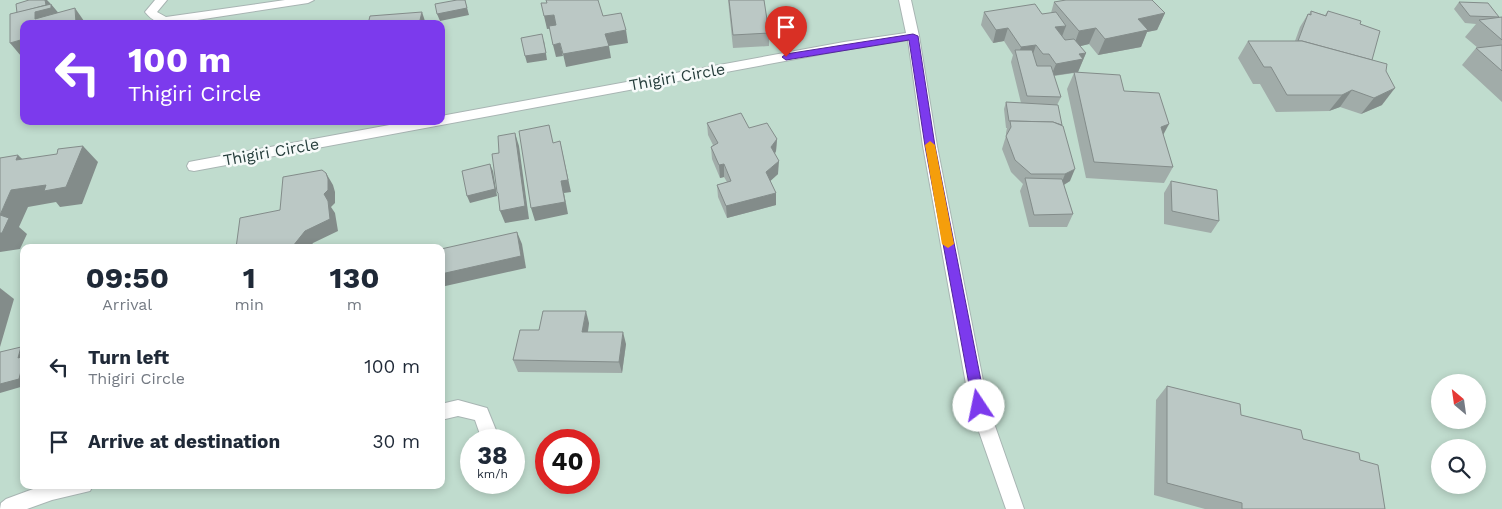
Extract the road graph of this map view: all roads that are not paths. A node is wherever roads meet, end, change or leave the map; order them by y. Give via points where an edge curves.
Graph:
1 (161, 0) edge
2 (308, 0) edge
3 (905, 0) edge
4 (163, 20) edge
5 (172, 20) edge
6 (913, 36) junction
7 (445, 119) edge
8 (415, 125) edge
9 (194, 166) dead end
10 (445, 411) edge
11 (487, 429) edge
12 (66, 489) edge
13 (8, 509) edge
14 (1015, 509) edge

1 - 4 street via 151,12
2 - 5 street
3 - 6 street
6 - 7 street, Thigiri Circle
6 - 14 street via 930,146 979,406
8 - 9 street, Thigiri Circle
10 - 11 street via 458,408 481,414
12 - 13 street

